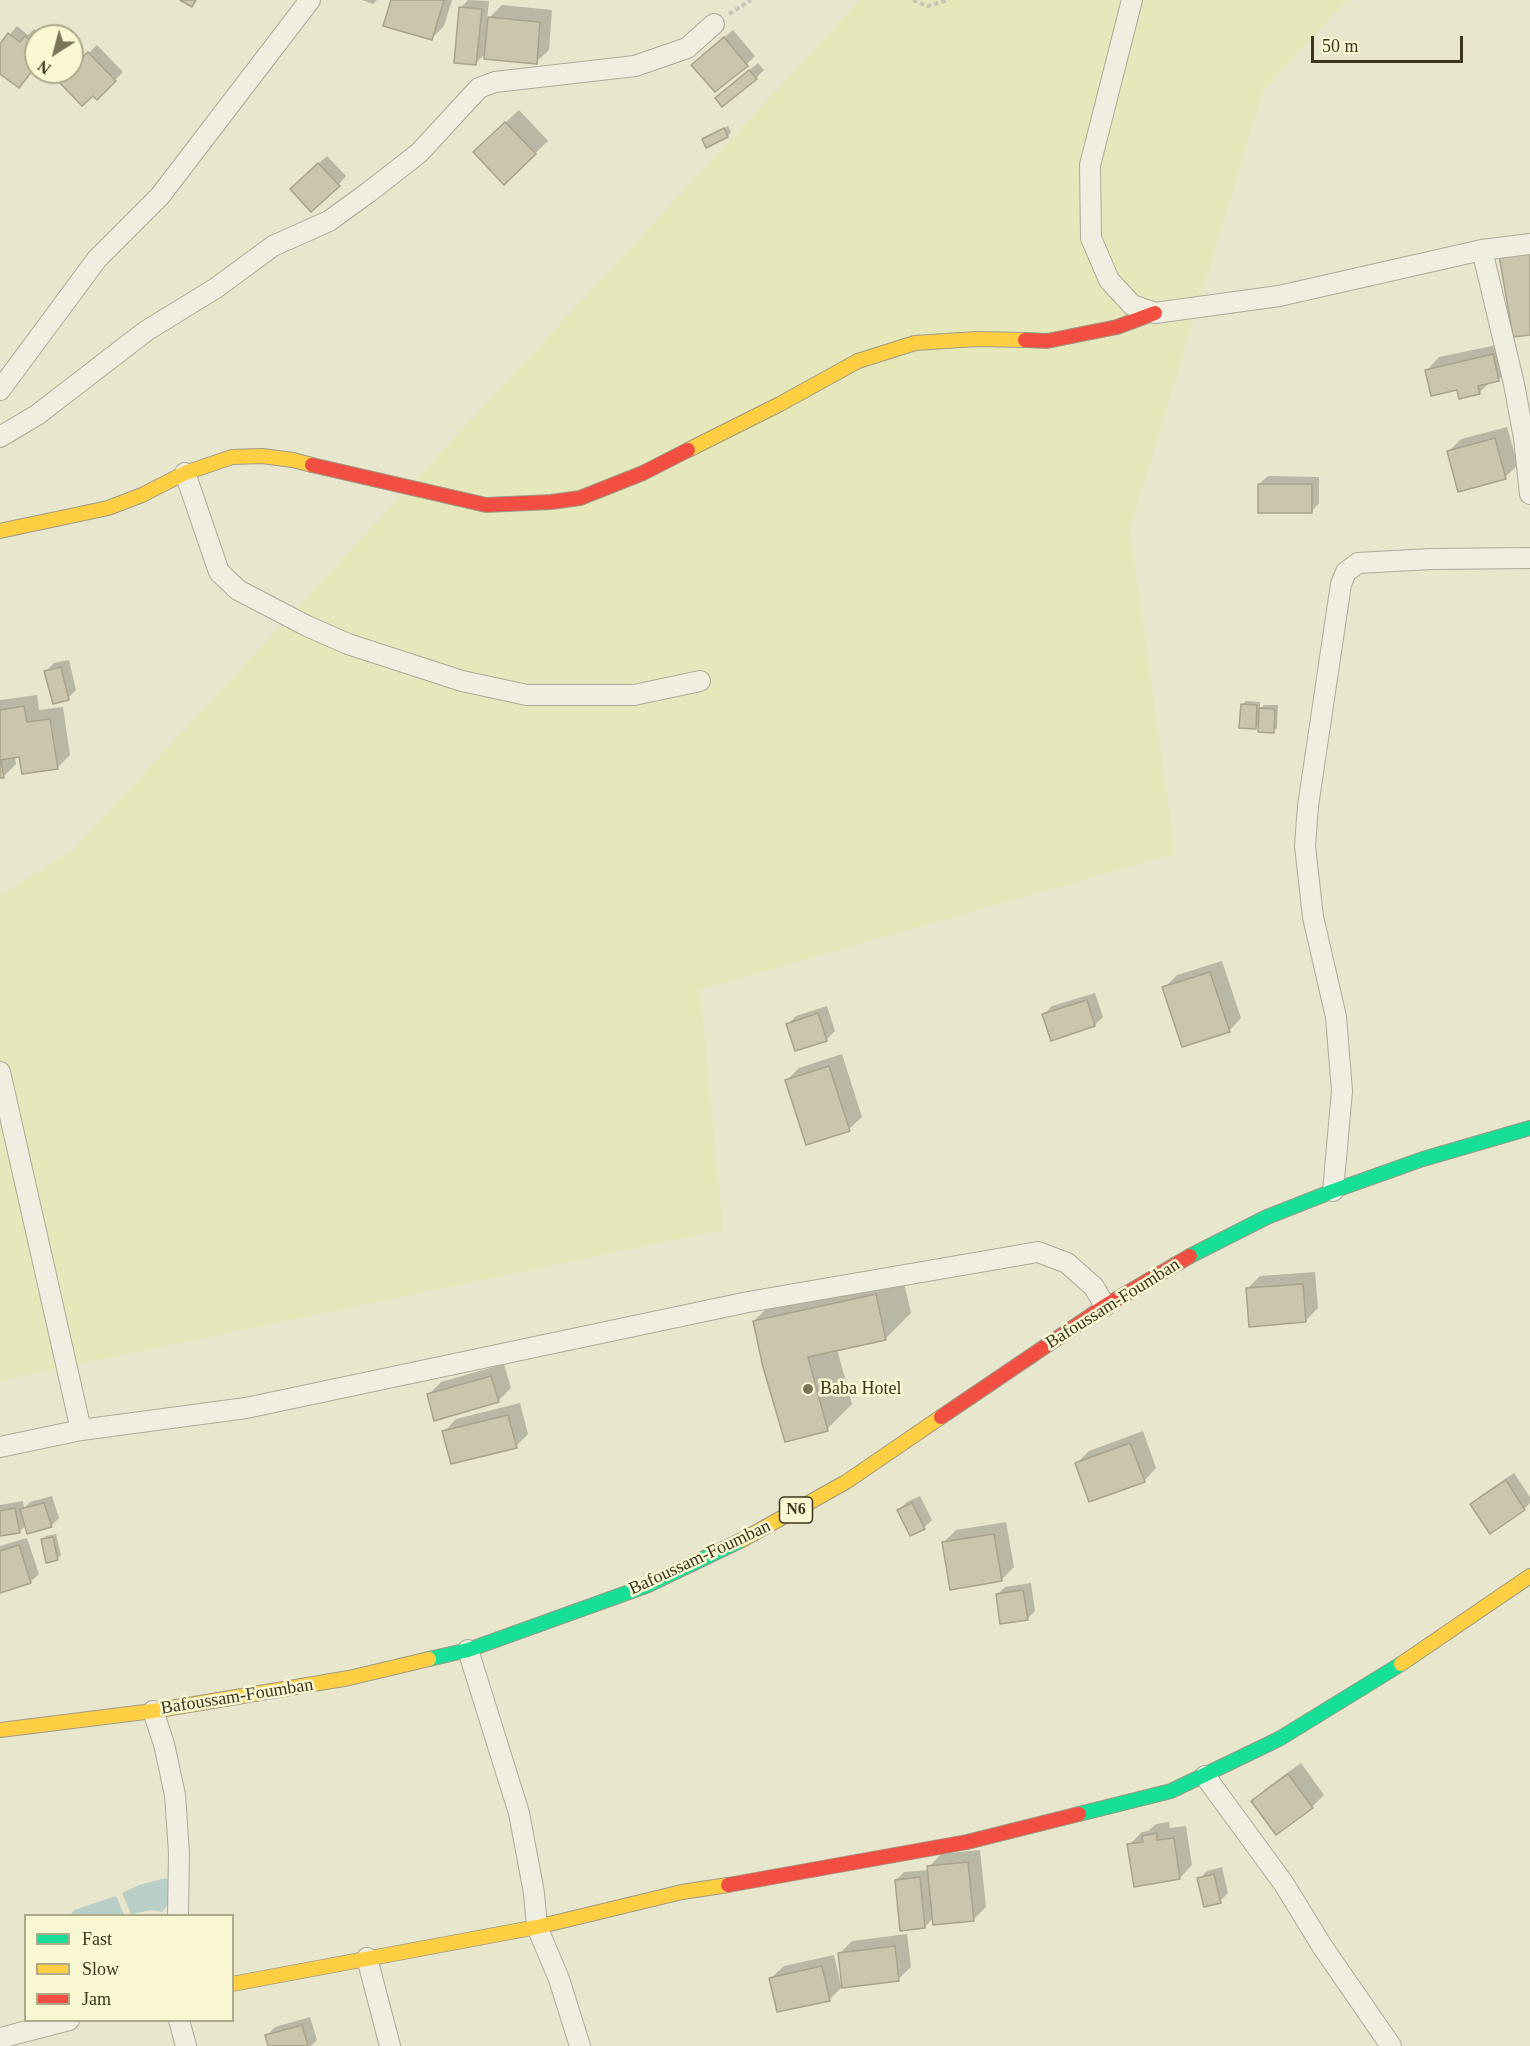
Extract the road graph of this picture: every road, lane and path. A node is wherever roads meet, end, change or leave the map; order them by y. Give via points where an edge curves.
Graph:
1 (310, 0) edge
2 (751, 0) edge
3 (913, 0) edge
4 (949, 0) edge
5 (1132, 0) edge
6 (714, 24) joint
7 (1530, 244) edge
8 (1482, 250) junction
9 (1155, 313) junction
10 (0, 390) edge
11 (0, 437) edge
12 (185, 473) junction
13 (1530, 494) edge
14 (0, 531) edge
15 (1530, 558) edge
16 (700, 681) dead end
17 (0, 1072) edge
18 (1530, 1128) edge
19 (1333, 1191) junction
20 (1105, 1306) junction
21 (81, 1430) junction
22 (0, 1447) edge
23 (1530, 1576) edge
24 (468, 1650) junction
25 (153, 1711) junction
26 (0, 1730) edge
27 (1205, 1776) junction
28 (178, 1914) edge
29 (537, 1927) junction
30 (367, 1958) junction
31 (234, 1984) edge
32 (61, 2022) edge
33 (180, 2022) edge
34 (0, 2038) edge
35 (186, 2046) edge
36 (390, 2046) edge
37 (580, 2046) edge
38 (1390, 2046) edge

1 - 10 street via 160,196 98,259
2 - 6 path
3 - 4 path via 928,6
5 - 9 street via 1090,165 1091,238 1109,280 1132,305
6 - 11 street via 687,48 634,66 495,82 479,88 419,153 329,221 273,246 216,288 146,331 37,415
7 - 8 street
8 - 9 street via 1279,296
8 - 13 street via 1514,384
9 - 12 main road via 1117,327 1047,341 977,339 915,344 858,361 674,459 580,498 486,505 262,456 232,457
12 - 14 main road via 108,508
12 - 16 street via 219,572 238,590 348,644 462,681 527,695 634,696
15 - 19 street via 1358,563 1346,572 1341,584 1305,846 1313,917 1336,1017 1342,1091
17 - 21 street
18 - 19 main road, Bafoussam-Foumban / N6 via 1423,1159
19 - 20 main road, Bafoussam-Foumban / N6 via 1267,1217 1198,1251
20 - 21 street via 1094,1287 1067,1263 1038,1252 748,1302 246,1408
20 - 24 main road, Bafoussam-Foumban / N6 via 846,1482 741,1541 646,1586
21 - 22 street
23 - 27 main road via 1377,1680 1279,1739
24 - 25 main road, Bafoussam-Foumban / N6 via 349,1678
24 - 29 street via 519,1813
25 - 26 main road, Bafoussam-Foumban / N6
25 - 28 street via 175,1795
27 - 29 main road via 1171,1791 967,1842 682,1892
27 - 38 street via 1284,1884
29 - 30 main road
29 - 37 street via 559,1979
30 - 31 main road
30 - 36 street
32 - 34 street
33 - 35 street

